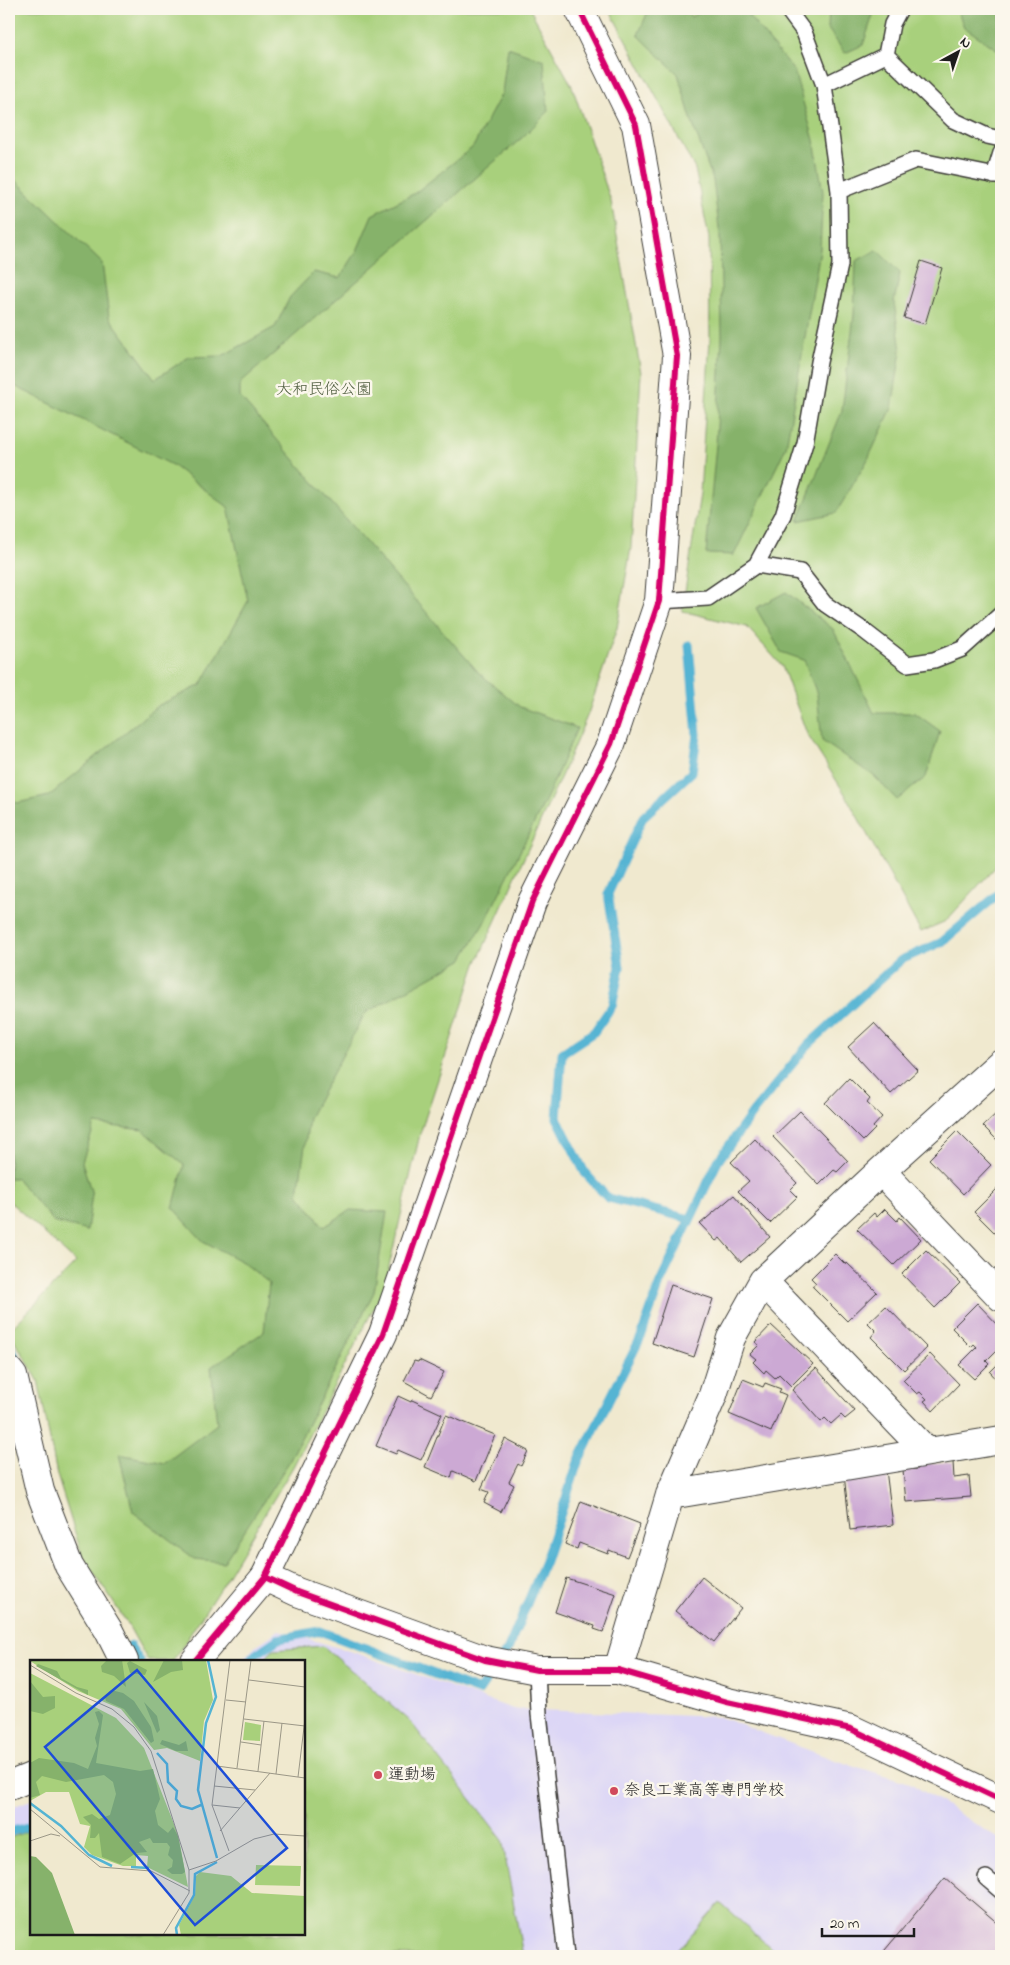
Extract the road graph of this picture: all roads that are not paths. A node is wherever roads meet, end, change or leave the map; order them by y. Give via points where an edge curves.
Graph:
1 (579, 9) edge
2 (787, 9) edge
3 (900, 9) edge
4 (886, 55) junction
5 (824, 85) junction
6 (1001, 139) edge
7 (1001, 154) edge
8 (998, 176) edge
9 (839, 191) junction
10 (756, 564) junction
11 (659, 601) junction
12 (1001, 614) edge
13 (1001, 1063) edge
14 (881, 1171) junction
15 (763, 1281) junction
16 (1001, 1297) edge
17 (9, 1371) edge
18 (1001, 1440) edge
19 (927, 1452) junction
20 (670, 1495) junction
21 (265, 1577) junction
22 (124, 1660) edge
23 (196, 1660) edge
24 (526, 1669) junction
25 (618, 1670) junction
26 (30, 1777) edge
27 (9, 1786) edge
28 (1001, 1800) edge
29 (986, 1878) dead end
30 (1001, 1891) edge
31 (566, 1956) edge

1 - 11 street via 636,125 677,356
2 - 5 lane via 804,32
3 - 4 lane via 892,24
4 - 5 lane
4 - 6 lane via 953,120
5 - 9 lane
7 - 8 lane
8 - 9 lane via 916,160
9 - 10 lane via 840,265 805,443 782,515
10 - 11 lane via 708,598
10 - 12 lane via 800,572 825,604 908,664 934,660 962,648
11 - 21 street via 611,744 532,902 383,1334
13 - 14 street
14 - 15 street
14 - 16 street
15 - 19 street
15 - 20 street via 731,1338 713,1395
17 - 22 street via 13,1376 40,1491 70,1566
18 - 19 street
19 - 20 street
20 - 25 street
21 - 23 street
21 - 24 street via 297,1592 485,1660
24 - 25 street
24 - 31 lane via 539,1714
25 - 28 street via 727,1702 851,1729
26 - 27 street
29 - 30 lane

